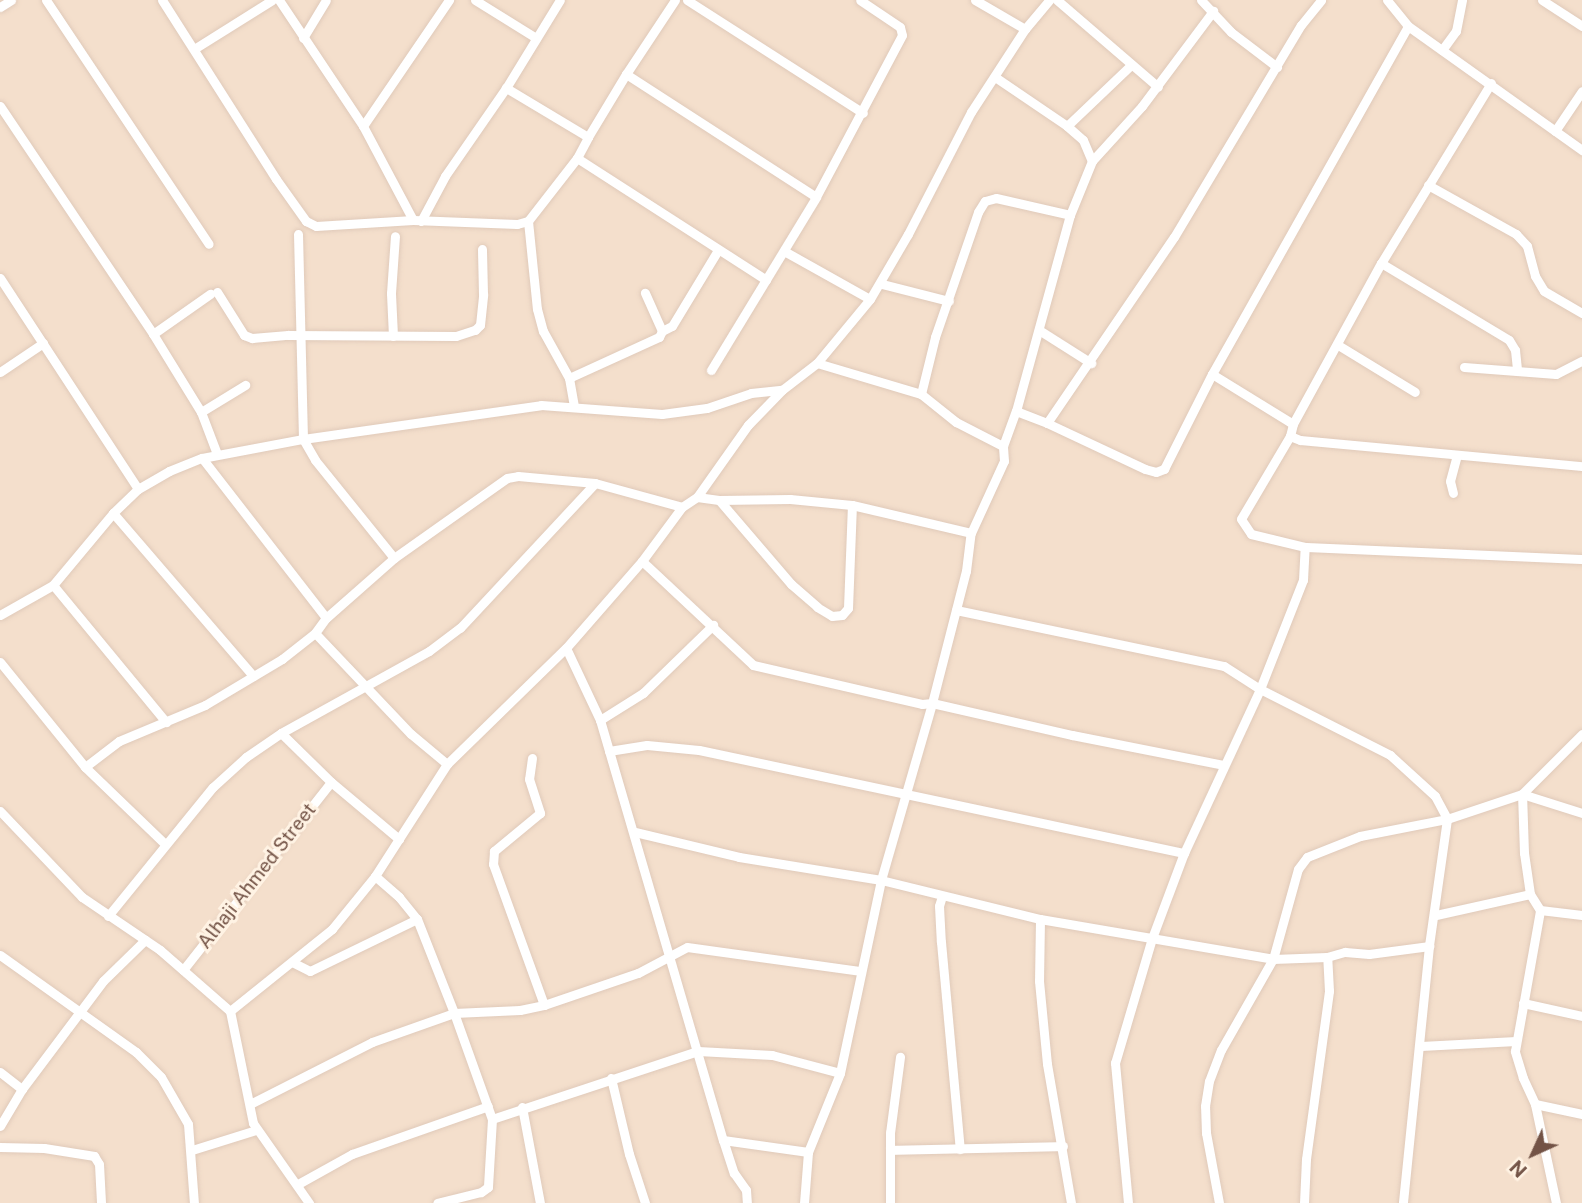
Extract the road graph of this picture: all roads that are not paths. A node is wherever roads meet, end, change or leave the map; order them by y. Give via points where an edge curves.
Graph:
1 (10, 0) edge
2 (46, 0) edge
3 (162, 0) edge
4 (272, 0) edge
5 (279, 0) edge
6 (326, 0) edge
7 (449, 0) edge
8 (475, 0) edge
9 (560, 0) edge
10 (675, 0) edge
11 (687, 0) edge
12 (859, 0) edge
13 (975, 0) edge
14 (1049, 0) edge
15 (1057, 0) edge
16 (1321, 0) edge
17 (1387, 0) edge
18 (1462, 0) edge
19 (1542, 0) edge
20 (1209, 4) edge
21 (0, 7) edge
22 (1408, 26) junction
23 (1582, 26) edge
24 (1025, 29) junction
25 (303, 38) junction
26 (536, 38) junction
27 (194, 49) junction
28 (1442, 50) junction
29 (1131, 65) junction
30 (1277, 67) junction
31 (626, 74) junction
32 (995, 77) junction
33 (1490, 83) junction
34 (1157, 87) junction
35 (506, 88) junction
36 (1582, 92) edge
37 (0, 106) edge
38 (863, 113) junction
39 (363, 126) junction
40 (1067, 126) junction
41 (1555, 131) junction
42 (588, 136) junction
43 (1582, 150) edge
44 (577, 158) junction
45 (1092, 161) junction
46 (1428, 186) junction
47 (816, 197) junction
48 (1070, 215) junction
49 (417, 221) junction
50 (528, 221) junction
51 (298, 234) dead end
52 (395, 236) dead end
53 (209, 244) dead end
54 (482, 249) dead end
55 (718, 250) junction
56 (784, 251) junction
57 (1381, 263) junction
58 (0, 278) edge
59 (766, 280) junction
60 (882, 284) junction
61 (645, 293) dead end
62 (870, 299) junction
63 (949, 301) junction
64 (1582, 313) edge
65 (1039, 330) junction
66 (662, 331) junction
67 (153, 334) junction
68 (393, 336) junction
69 (300, 337) junction
70 (44, 343) junction
71 (1338, 345) junction
72 (1582, 362) edge
73 (817, 363) junction
74 (1091, 363) junction
75 (1464, 366) dead end
76 (711, 370) dead end
77 (1517, 370) junction
78 (0, 372) edge
79 (1212, 374) junction
80 (569, 378) junction
81 (245, 385) dead end
82 (782, 390) junction
83 (1415, 392) dead end
84 (921, 394) junction
85 (574, 406) junction
86 (1016, 411) junction
87 (201, 412) junction
88 (1047, 423) junction
89 (1293, 424) junction
90 (1290, 436) junction
91 (303, 439) junction
92 (1003, 446) junction
93 (218, 454) junction
94 (1457, 455) junction
95 (202, 458) junction
96 (1582, 466) edge
97 (595, 483) junction
98 (138, 489) junction
99 (1453, 493) dead end
100 (697, 497) junction
101 (719, 500) junction
102 (852, 505) junction
103 (682, 507) junction
104 (113, 513) junction
105 (971, 533) junction
106 (1305, 547) junction
107 (394, 558) junction
108 (1582, 559) edge
109 (642, 561) junction
110 (52, 585) junction
111 (956, 610) junction
112 (0, 615) edge
113 (326, 618) junction
114 (713, 625) junction
115 (315, 633) junction
116 (566, 648) junction
117 (0, 662) edge
118 (253, 676) junction
119 (366, 686) junction
120 (1259, 689) junction
121 (932, 703) junction
122 (600, 720) junction
123 (166, 722) junction
124 (281, 733) junction
125 (1582, 734) edge
126 (609, 751) junction
127 (532, 758) dead end
128 (447, 764) junction
129 (1223, 765) junction
130 (85, 767) junction
131 (331, 782) junction
132 (904, 793) junction
133 (1522, 794) junction
134 (0, 811) edge
135 (1582, 813) edge
136 (1447, 819) junction
137 (635, 832) junction
138 (399, 839) junction
139 (165, 844) junction
140 (1185, 853) junction
141 (375, 876) junction
142 (881, 880) junction
143 (1530, 894) junction
144 (942, 896) junction
145 (1541, 909) junction
146 (1436, 915) junction
147 (1582, 915) edge
148 (108, 916) junction
149 (416, 919) junction
150 (1040, 919) junction
151 (1152, 938) junction
152 (145, 940) junction
153 (1429, 946) junction
154 (668, 954) junction
155 (0, 955) edge
156 (1327, 957) junction
157 (1273, 958) junction
158 (292, 962) junction
159 (183, 970) junction
160 (859, 971) junction
161 (1523, 1003) junction
162 (544, 1005) junction
163 (80, 1010) junction
164 (230, 1012) junction
165 (454, 1013) junction
166 (1582, 1016) edge
167 (1516, 1041) junction
168 (1421, 1046) junction
169 (698, 1051) junction
170 (900, 1057) dead end
171 (0, 1072) edge
172 (840, 1073) junction
173 (611, 1078) junction
174 (22, 1089) junction
175 (250, 1104) junction
176 (1535, 1104) junction
177 (488, 1106) junction
178 (522, 1107) junction
179 (1582, 1114) edge
180 (492, 1119) junction
181 (0, 1126) edge
182 (256, 1130) junction
183 (723, 1140) junction
184 (1063, 1146) junction
185 (0, 1147) edge
186 (960, 1149) junction
187 (192, 1150) junction
188 (890, 1150) junction
189 (808, 1152) junction
190 (298, 1184) junction
191 (306, 1201) edge
192 (102, 1203) edge
193 (194, 1203) edge
194 (437, 1203) edge
195 (540, 1203) edge
196 (645, 1203) edge
197 (747, 1203) edge
198 (804, 1203) edge
199 (890, 1203) edge
200 (1071, 1203) edge
201 (1128, 1203) edge
202 (1219, 1203) edge
203 (1304, 1203) edge
204 (1403, 1203) edge
205 (1556, 1203) edge

1 - 21 street
2 - 53 street
3 - 27 street
4 - 27 street
5 - 25 street
6 - 25 street
7 - 39 street
8 - 26 street
9 - 26 street
10 - 31 street
11 - 38 street
12 - 38 street via 902,31
13 - 24 street
14 - 24 street
15 - 29 street
16 - 30 street via 1300,25
17 - 22 street
18 - 28 street via 1456,30
19 - 23 street
20 - 30 street via 1231,32
20 - 34 street
22 - 28 street
22 - 79 street
24 - 32 street
25 - 39 street
26 - 35 street
27 - 49 street via 310,225
28 - 33 street
29 - 34 street
29 - 40 street
30 - 74 street
31 - 42 street
31 - 47 street
32 - 40 street
32 - 60 street via 971,112
33 - 41 street
33 - 46 street
34 - 45 street
35 - 42 street
35 - 49 street
36 - 41 street
37 - 67 street
38 - 47 street
39 - 49 street
40 - 45 street via 1083,141
41 - 43 street
42 - 44 street
44 - 50 street
44 - 55 street
45 - 48 street
46 - 57 street
46 - 64 street via 1516,234 1527,246 1544,291
47 - 56 street
48 - 63 street via 996,198 985,201
48 - 65 street
49 - 50 street
50 - 80 street via 537,309 543,331
51 - 69 street
52 - 68 street
54 - 68 street via 481,316 475,330 456,336
55 - 59 street
55 - 66 street via 672,326
56 - 59 street
56 - 62 street
57 - 71 street
57 - 77 street via 1509,340
58 - 70 street
59 - 76 street
60 - 62 street
60 - 63 street
61 - 66 street
62 - 73 street
63 - 84 street
65 - 74 street
65 - 86 street
66 - 80 street via 657,338
67 - 69 street via 214,293 248,337
67 - 87 street
68 - 69 street
69 - 91 street
70 - 78 street
70 - 98 street
71 - 83 street
71 - 89 street
72 - 77 street via 1556,374
73 - 82 street
73 - 84 street
74 - 88 street
75 - 77 street
79 - 88 street via 1164,470 1156,472
79 - 89 street
80 - 85 street
81 - 87 street
82 - 85 street via 662,414
82 - 100 street via 748,425
84 - 92 street via 956,422
85 - 91 street via 541,405
86 - 88 street
86 - 92 street
87 - 93 street
89 - 90 street
90 - 94 street
90 - 106 street via 1241,522 1251,534
91 - 93 street
91 - 107 street
92 - 105 street via 1004,461
93 - 95 street
94 - 96 street
94 - 99 street via 1450,481
95 - 98 street
95 - 113 street
97 - 103 street
97 - 107 street via 507,478
97 - 119 street via 460,628
98 - 104 street
100 - 101 street
100 - 103 street
101 - 102 street via 790,499
101 - 102 street via 791,584 832,616 842,615 848,608
102 - 105 street
103 - 109 street
104 - 110 street
104 - 118 street
105 - 111 street
106 - 108 street
106 - 120 street via 1303,580
107 - 113 street
109 - 114 street
109 - 116 street
110 - 112 street
110 - 123 street
111 - 120 street via 1224,666
111 - 121 street
113 - 115 street
114 - 121 street via 753,664
114 - 122 street via 643,693
115 - 118 street
115 - 119 street
116 - 122 street
116 - 128 street
117 - 130 street
118 - 123 street
119 - 124 street
119 - 128 street
120 - 129 street
120 - 136 street via 1390,755 1435,796
121 - 129 street
121 - 132 street
122 - 126 street
123 - 130 street via 119,741
124 - 131 street
124 - 139 street via 213,787
125 - 133 street
126 - 132 street via 647,745 699,750
126 - 137 street
127 - 162 street via 529,779 540,813 494,851 493,864
128 - 138 street
129 - 140 street
130 - 139 street
131 - 138 street
131 - 159 street, Alhaji Ahmed Street
132 - 140 street
132 - 142 street
133 - 135 street
133 - 136 street
133 - 143 street
134 - 148 street via 82,897
136 - 146 street
136 - 157 street via 1360,836 1307,857 1288,897
137 - 142 street via 739,857
137 - 154 street
138 - 141 street
139 - 148 street
140 - 151 street
141 - 149 street
141 - 158 street via 332,929
142 - 144 street
142 - 160 street
143 - 145 street
143 - 146 street
144 - 150 street
144 - 186 street via 941,942
145 - 147 street
145 - 161 street
146 - 153 street
148 - 152 street
149 - 158 street via 310,971
149 - 165 street
150 - 151 street
150 - 184 street via 1040,995
151 - 157 street
151 - 201 street via 1115,1063
152 - 159 street
152 - 163 street via 121,960
153 - 156 street
153 - 168 street
154 - 160 street via 687,947
154 - 162 street via 638,973
154 - 169 street
155 - 163 street
156 - 157 street
156 - 203 street via 1329,991
157 - 202 street via 1221,1050 1209,1081 1206,1133
158 - 164 street
159 - 164 street
160 - 172 street
161 - 166 street
161 - 167 street
162 - 165 street
163 - 174 street
163 - 187 street via 161,1077 183,1111
164 - 175 street
165 - 175 street via 372,1042
165 - 177 street
167 - 168 street
167 - 176 street via 1523,1078
168 - 204 street
169 - 172 street via 772,1055
169 - 173 street
169 - 183 street
170 - 188 street
171 - 174 street
172 - 189 street
173 - 178 street
173 - 196 street
174 - 181 street
175 - 182 street
176 - 179 street
176 - 205 street
177 - 180 street
177 - 190 street via 352,1154
178 - 180 street
178 - 195 street
180 - 194 street via 488,1187
182 - 187 street
182 - 190 street
183 - 189 street
183 - 197 street via 746,1190
184 - 186 street
184 - 200 street
185 - 192 street via 94,1156 99,1164
186 - 188 street
187 - 193 street
188 - 199 street
189 - 198 street
190 - 191 street

